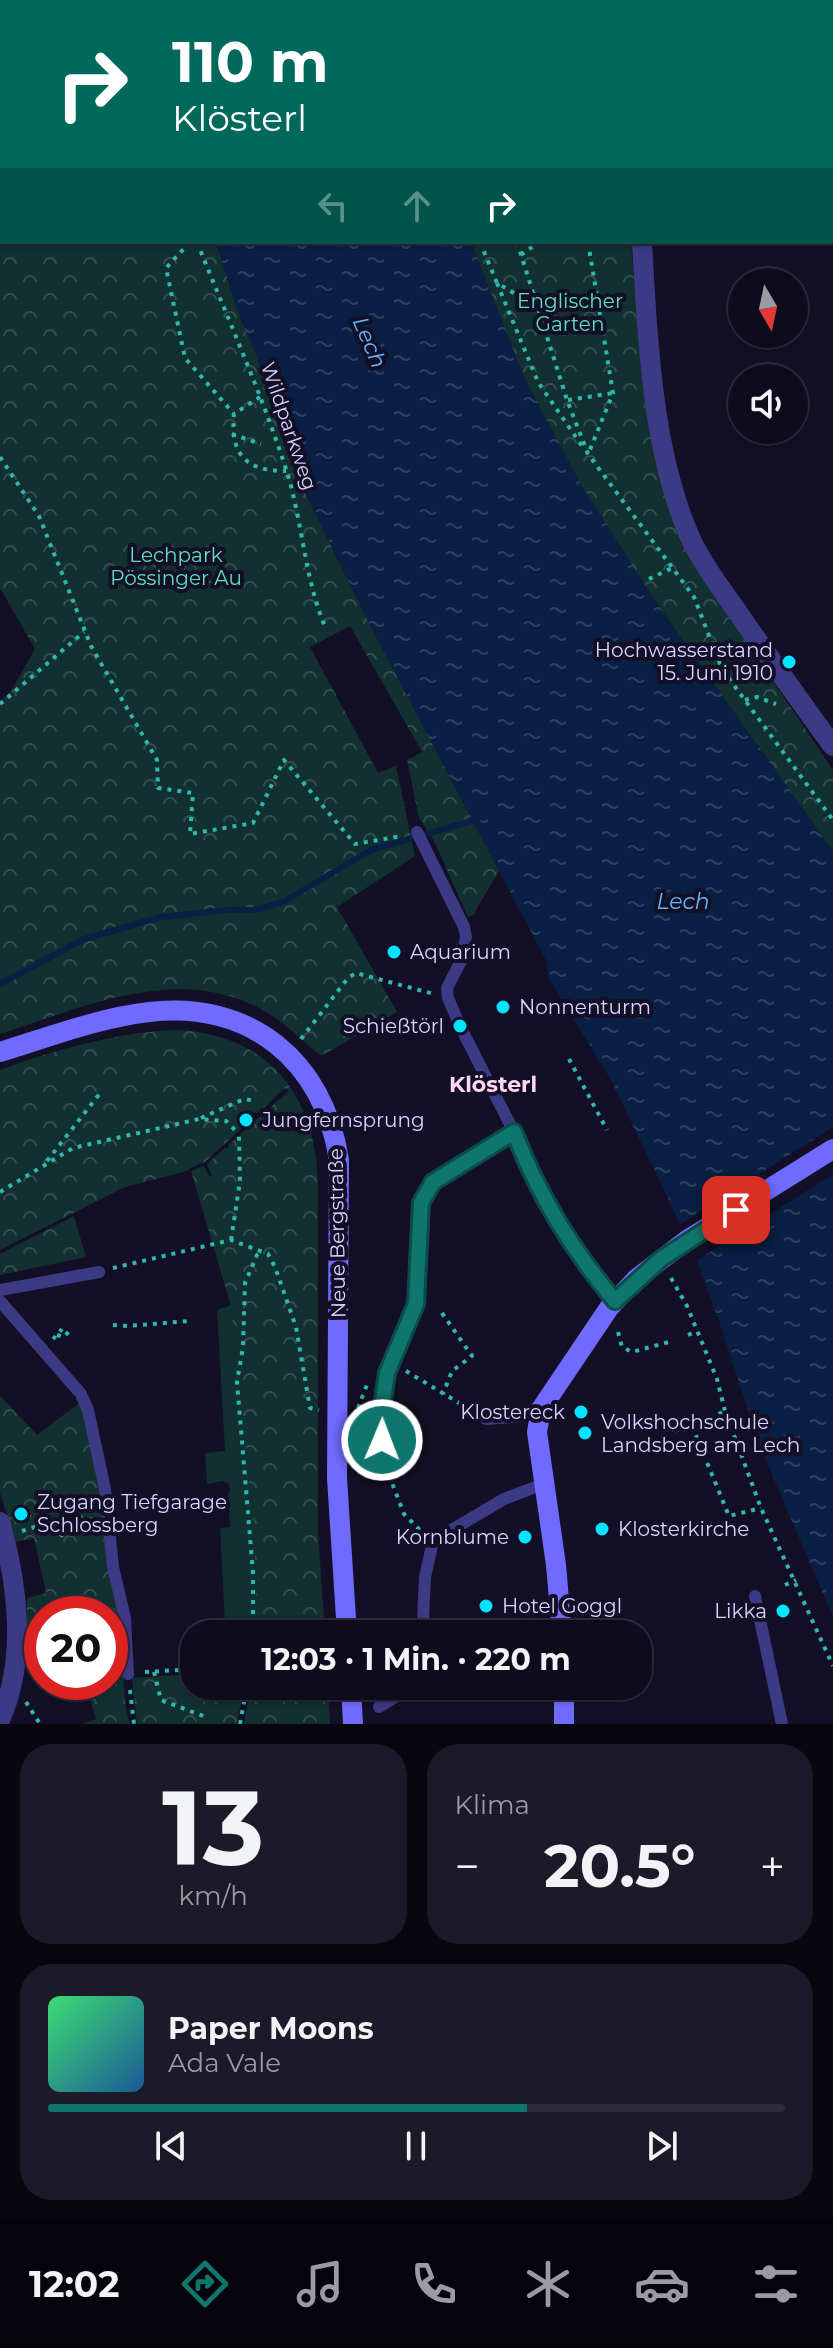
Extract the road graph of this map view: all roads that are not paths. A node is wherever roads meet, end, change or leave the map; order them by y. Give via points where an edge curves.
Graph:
1 (642, 244) edge
2 (833, 746) edge
3 (418, 837) road end
4 (0, 1052) edge
5 (514, 1132) junction
6 (833, 1149) edge
7 (99, 1272) road end
8 (0, 1290) edge
9 (0, 1301) edge
10 (612, 1304) junction
11 (538, 1415) junction
12 (486, 1419) road end
13 (385, 1462) road end
14 (546, 1483) junction
15 (7, 1525) edge
16 (120, 1596) edge
17 (755, 1596) dead end
18 (346, 1620) edge
19 (423, 1620) edge
20 (561, 1620) edge
21 (352, 1700) edge
22 (390, 1700) edge
23 (564, 1700) edge
24 (379, 1707) dead end
25 (0, 1720) edge
26 (353, 1724) edge
27 (564, 1724) edge
28 (782, 1724) edge

1 - 2 street via 654,395 689,535
3 - 5 lane via 464,927 465,948 448,998
4 - 18 main road, Neue Bergstraße via 131,1014 191,1011 231,1019 268,1037 310,1078 330,1117 339,1160 337,1478
5 - 10 lane via 546,1205
5 - 13 lane via 430,1186 419,1210 416,1304 392,1362 381,1414
6 - 10 main road via 687,1240
7 - 8 lane
9 - 16 lane via 85,1402 105,1489
10 - 11 main road
11 - 12 lane
11 - 14 main road
14 - 19 lane via 504,1499 433,1541
14 - 20 main road
15 - 25 street via 16,1641 12,1681
17 - 28 lane
21 - 26 main road
22 - 24 lane
23 - 27 main road

